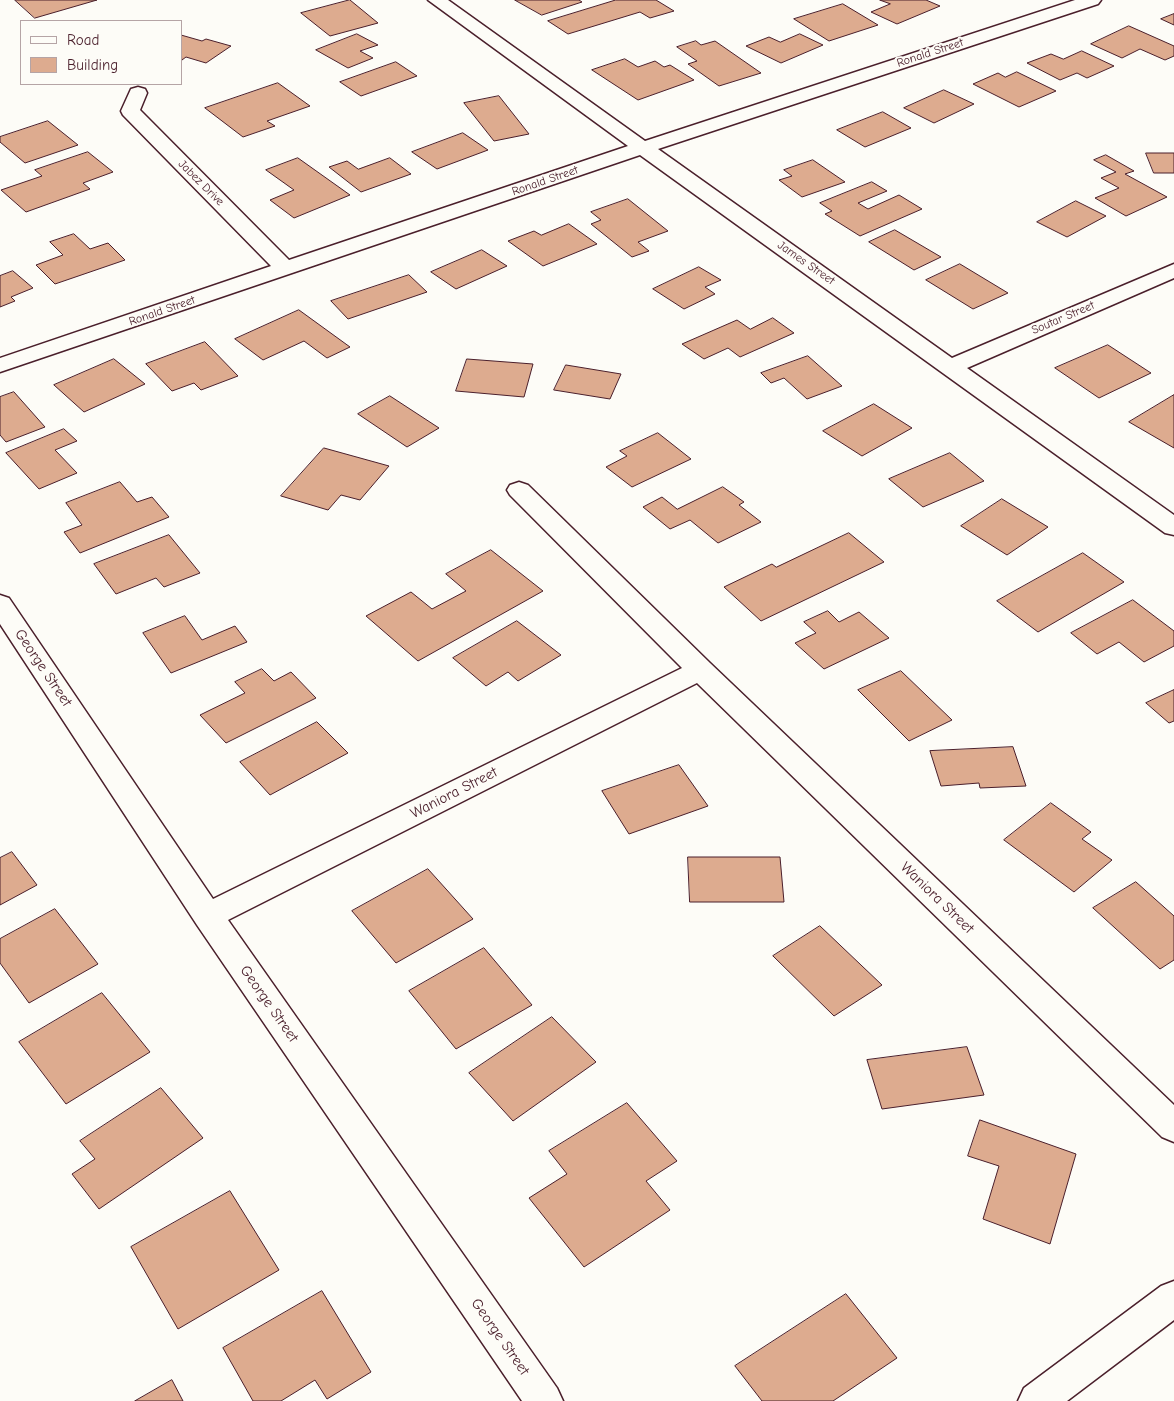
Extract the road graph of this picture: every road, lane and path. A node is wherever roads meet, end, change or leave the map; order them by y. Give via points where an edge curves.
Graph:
1 (437, 0) edge
2 (1092, 0) edge
3 (138, 93) dead end
4 (642, 148) junction
5 (286, 269) junction
6 (1174, 270) edge
7 (0, 365) edge
8 (952, 366) junction
9 (519, 490) dead end
10 (1174, 527) edge
11 (0, 604) edge
12 (700, 670) junction
13 (208, 916) junction
14 (1174, 1127) edge
15 (1174, 1298) edge
16 (544, 1401) edge
17 (1037, 1401) edge

1 - 4 street, James Street
2 - 4 street, Ronald Street
3 - 5 street, Jabez Drive via 130,111
4 - 5 street, Ronald Street
4 - 8 street, James Street
5 - 7 street, Ronald Street
6 - 8 street, Soutar Street
8 - 10 street, James Street
9 - 12 street, Waniora Street
11 - 13 street, George Street
12 - 13 street, Waniora Street
12 - 14 street, Waniora Street
13 - 16 street, George Street
15 - 17 street

